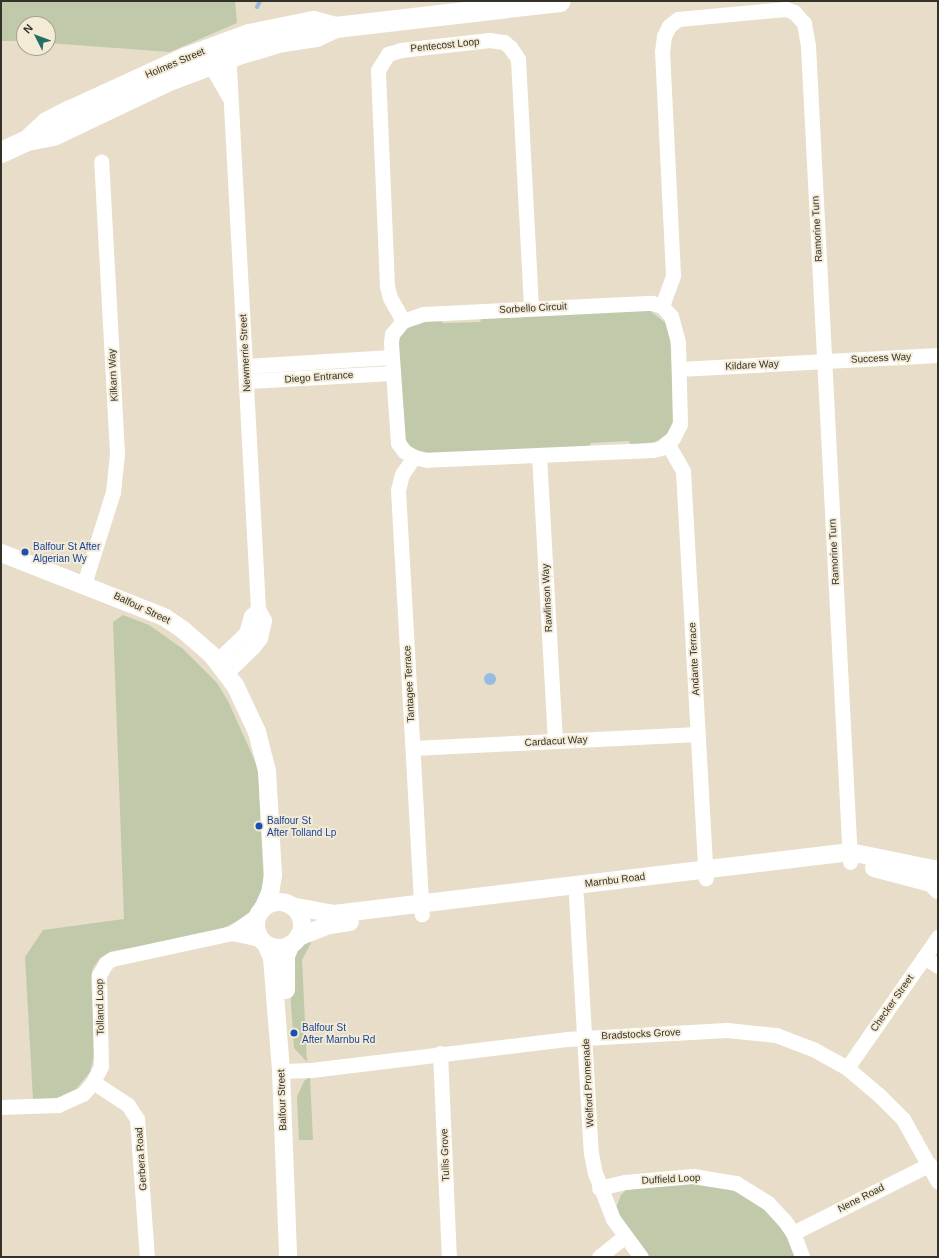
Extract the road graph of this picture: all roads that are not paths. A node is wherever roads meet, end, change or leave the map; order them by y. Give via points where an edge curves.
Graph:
1 (559, 1) edge
2 (228, 49) junction
3 (206, 57) junction
4 (230, 98) junction
5 (1, 152) edge
6 (101, 161) dead end
7 (662, 306) junction
8 (531, 308) junction
9 (403, 321) junction
10 (938, 355) edge
11 (391, 357) junction
12 (824, 362) junction
13 (679, 369) junction
14 (392, 373) junction
15 (246, 374) junction
16 (668, 443) junction
17 (539, 455) junction
18 (414, 457) junction
19 (1, 553) edge
20 (84, 584) junction
21 (221, 667) junction
22 (698, 734) junction
23 (555, 742) junction
24 (413, 748) junction
25 (850, 857) junction
26 (938, 870) edge
27 (706, 874) junction
28 (273, 875) junction
29 (938, 890) edge
30 (576, 896) junction
31 (290, 906) junction
32 (421, 909) junction
33 (261, 911) junction
34 (232, 933) junction
35 (938, 938) edge
36 (295, 940) junction
37 (264, 942) junction
38 (924, 957) junction
39 (938, 966) edge
40 (586, 1038) junction
41 (440, 1053) junction
42 (847, 1068) junction
43 (286, 1071) junction
44 (93, 1082) junction
45 (1, 1107) edge
46 (930, 1164) junction
47 (938, 1182) edge
48 (599, 1188) junction
49 (793, 1233) junction
50 (625, 1236) junction
51 (147, 1257) edge
52 (288, 1257) edge
53 (301, 1257) edge
54 (449, 1257) edge
55 (599, 1257) edge
56 (642, 1257) edge
57 (802, 1257) edge

1 - 2 main road, Holmes Street via 335,27 316,36
2 - 3 main road, Holmes Street
2 - 4 street, Newmerrie Street
3 - 4 street, Newmerrie Street
3 - 5 main road, Holmes Street via 169,80 53,135 27,140
4 - 15 street, Newmerrie Street
6 - 20 street, Kilkarn Way via 117,453 113,492
7 - 8 street, Sorbello Circuit via 652,303
7 - 12 street, Ramorine Turn via 673,275 662,52 664,36 669,26 678,19 786,9 794,12 804,23 808,46
7 - 13 street via 675,324
8 - 9 street, Sorbello Circuit via 423,314
8 - 9 street, Pentecost Loop via 518,59 515,51 504,42 490,40 400,50 388,54 378,70 387,286 390,298
9 - 11 street via 392,334
10 - 12 street, Success Way
11 - 14 street
11 - 15 street, Diego Entrance
12 - 13 street, Kildare Way
12 - 25 street, Ramorine Turn
13 - 16 street via 680,424
14 - 15 street, Diego Entrance
14 - 18 street via 396,440 404,451
15 - 21 street, Newmerrie Street via 258,609 264,620 260,638 247,655
16 - 17 street via 653,450
16 - 22 street, Andante Terrace via 683,472
17 - 18 street via 427,460
17 - 23 street, Rawlinson Way
18 - 24 street, Tantagee Terrace via 402,474 398,490
19 - 20 street, Balfour Street
20 - 21 street, Balfour Street via 164,617 182,629
21 - 28 street, Balfour Street via 249,710 263,752 267,771
22 - 23 street, Cardacut Way
22 - 27 street, Andante Terrace
23 - 24 street, Cardacut Way
24 - 32 street, Tantagee Terrace
25 - 26 street, Marnbu Road
25 - 27 street, Marnbu Road
25 - 29 street, Marnbu Road via 931,883
27 - 30 street, Marnbu Road
27 - 32 street, Marnbu Road
28 - 31 street, Balfour Street
28 - 33 street, Balfour Street via 270,893
30 - 32 street, Marnbu Road
30 - 40 street, Welford Promenade
31 - 32 street, Marnbu Road via 334,914
31 - 33 street via 279,902
31 - 36 street via 301,920
32 - 36 street, Marnbu Road via 329,925
33 - 34 street, Tolland Loop
33 - 37 street via 256,928
34 - 37 street, Tolland Loop
34 - 44 street, Tolland Loop via 120,956 106,963 99,975 98,986 101,1066
35 - 38 street, Checker Street
36 - 37 street via 276,948
36 - 43 street, Balfour Street via 286,956
37 - 43 street, Balfour Street via 272,958
38 - 39 street
38 - 42 street, Checker Street
40 - 41 street, Bradstocks Grove
40 - 42 street, Bradstocks Grove via 727,1030 776,1035 813,1049
40 - 48 street, Welford Promenade via 591,1153
41 - 43 street, Bradstocks Grove
41 - 54 street, Tullis Grove
42 - 46 street, Bradstocks Grove via 880,1095 903,1119
43 - 52 street, Balfour Street
43 - 53 street, Balfour Street
44 - 45 street, Tolland Loop via 83,1094 58,1105
44 - 51 street, Gerbera Road via 128,1105 137,1119
46 - 47 street, Bradstocks Grove
46 - 49 street, Nene Road
48 - 49 street, Duffield Loop via 625,1182 676,1177 707,1177 726,1181 746,1188 768,1202
48 - 50 street, Welford Promenade via 613,1219
49 - 57 street, Duffield Loop
50 - 55 street
50 - 56 street, Welford Promenade

